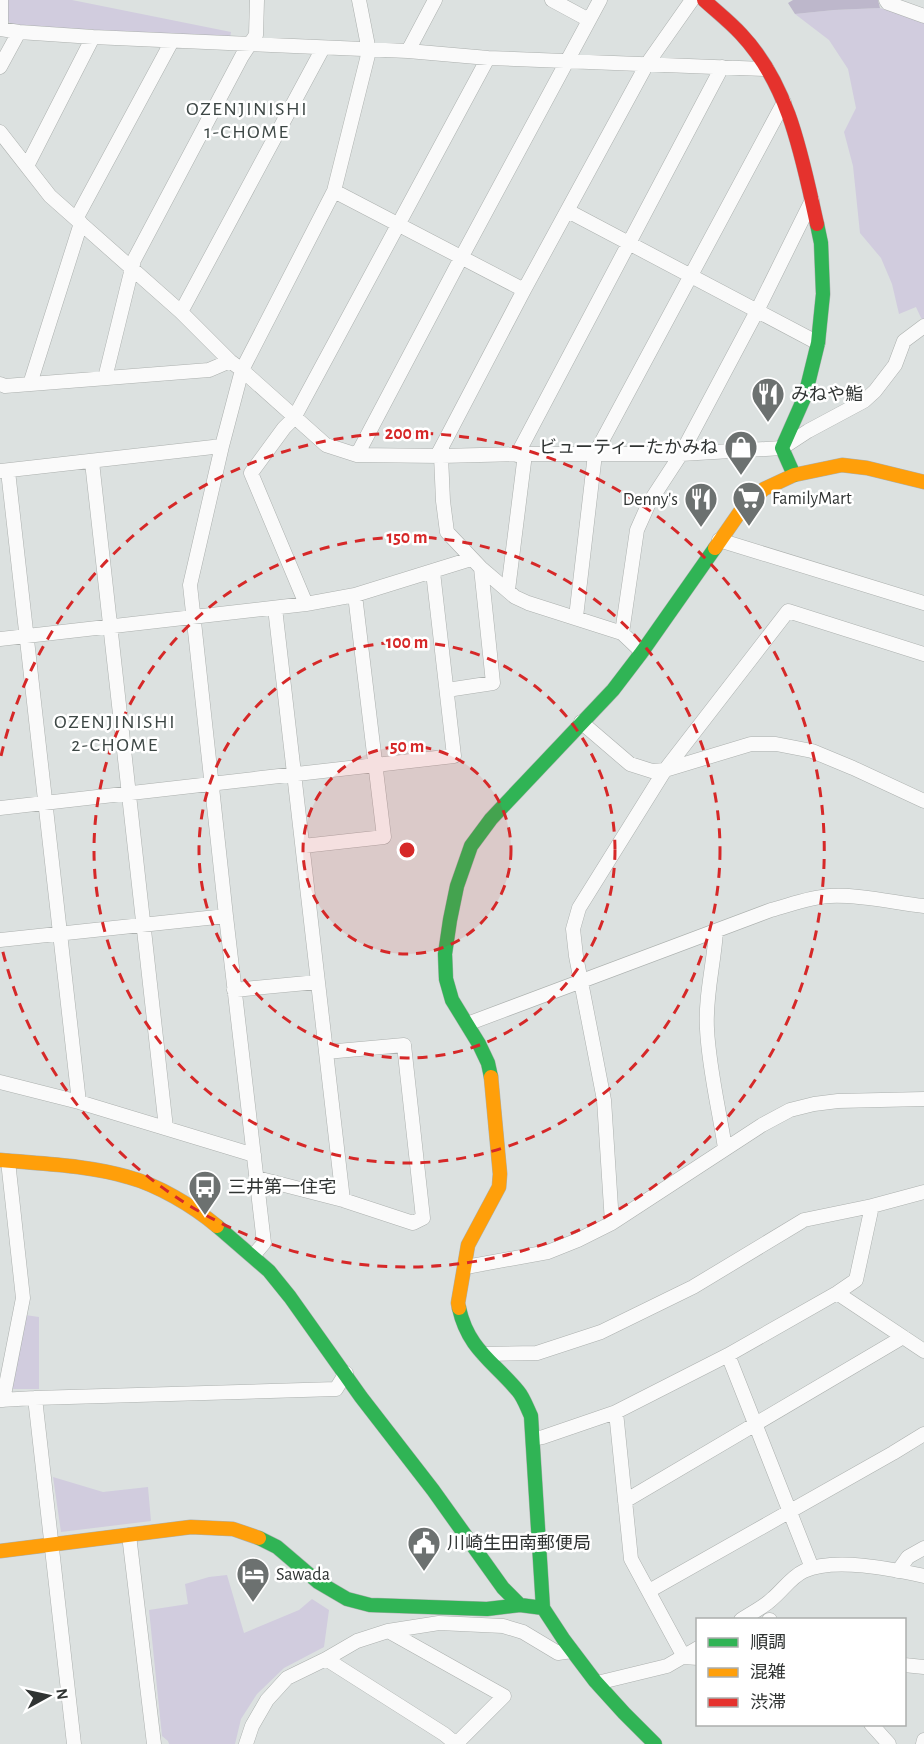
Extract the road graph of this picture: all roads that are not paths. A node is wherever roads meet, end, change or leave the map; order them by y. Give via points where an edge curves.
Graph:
1 (1, 0) edge
2 (257, 0) edge
3 (359, 0) edge
4 (435, 0) edge
5 (552, 0) edge
6 (600, 0) edge
7 (692, 0) edge
8 (704, 0) edge
9 (886, 0) edge
10 (924, 15) edge
11 (589, 20) junction
12 (1, 29) edge
13 (20, 32) junction
14 (93, 37) junction
15 (172, 41) junction
16 (250, 45) junction
17 (323, 48) junction
18 (369, 51) junction
19 (408, 51) junction
20 (488, 58) junction
21 (567, 61) junction
22 (647, 64) junction
23 (0, 67) edge
24 (722, 68) junction
25 (767, 69) junction
26 (784, 102) junction
27 (0, 132) edge
28 (27, 166) junction
29 (334, 191) junction
30 (812, 201) junction
31 (568, 211) junction
32 (78, 221) junction
33 (399, 225) junction
34 (630, 243) junction
35 (461, 258) junction
36 (132, 270) junction
37 (692, 276) junction
38 (524, 290) junction
39 (757, 311) junction
40 (181, 312) junction
41 (924, 326) edge
42 (818, 344) junction
43 (230, 361) junction
44 (242, 370) junction
45 (105, 378) junction
46 (0, 384) edge
47 (30, 384) junction
48 (294, 418) junction
49 (222, 446) junction
50 (782, 447) junction
51 (595, 454) junction
52 (681, 454) junction
53 (357, 455) junction
54 (521, 455) junction
55 (439, 456) junction
56 (92, 462) junction
57 (3, 468) edge
58 (794, 475) junction
59 (924, 482) edge
60 (719, 540) junction
61 (476, 563) junction
62 (433, 572) junction
63 (508, 590) junction
64 (355, 595) junction
65 (924, 603) edge
66 (306, 604) junction
67 (275, 608) junction
68 (193, 617) junction
69 (576, 617) junction
70 (110, 626) junction
71 (622, 633) junction
72 (27, 636) junction
73 (0, 639) edge
74 (642, 652) junction
75 (924, 654) edge
76 (447, 690) junction
77 (581, 722) junction
78 (377, 765) junction
79 (665, 770) junction
80 (294, 775) junction
81 (212, 784) junction
82 (129, 794) junction
83 (924, 801) edge
84 (46, 803) junction
85 (0, 808) edge
86 (303, 846) junction
87 (901, 904) junction
88 (924, 906) edge
89 (226, 916) junction
90 (924, 916) edge
91 (143, 925) junction
92 (716, 932) junction
93 (60, 934) junction
94 (0, 940) edge
95 (581, 980) junction
96 (317, 982) junction
97 (234, 990) junction
98 (467, 1023) junction
99 (326, 1052) junction
100 (0, 1082) edge
101 (924, 1099) edge
102 (79, 1102) junction
103 (166, 1128) junction
104 (725, 1148) junction
105 (254, 1155) junction
106 (4, 1160) edge
107 (257, 1178) junction
108 (924, 1192) edge
109 (343, 1200) junction
110 (872, 1206) junction
111 (612, 1223) junction
112 (253, 1256) junction
113 (466, 1267) junction
114 (837, 1293) junction
115 (903, 1337) junction
116 (924, 1351) edge
117 (483, 1354) junction
118 (728, 1355) junction
119 (346, 1373) junction
120 (35, 1398) junction
121 (1, 1400) edge
122 (616, 1412) junction
123 (755, 1425) junction
124 (924, 1434) edge
125 (533, 1439) junction
126 (625, 1501) junction
127 (790, 1511) junction
128 (129, 1535) junction
129 (51, 1545) junction
130 (924, 1548) edge
131 (0, 1551) edge
132 (812, 1568) junction
133 (898, 1571) junction
134 (924, 1576) edge
135 (649, 1591) junction
136 (520, 1605) junction
137 (543, 1608) junction
138 (744, 1618) edge
139 (388, 1631) junction
140 (572, 1651) junction
141 (691, 1657) edge
142 (326, 1659) junction
143 (906, 1665) edge
144 (924, 1667) edge
145 (597, 1683) junction
146 (872, 1726) edge
147 (74, 1744) edge
148 (154, 1744) edge
149 (246, 1744) edge
150 (655, 1744) edge
151 (889, 1744) edge

1 - 12 street
2 - 16 street via 256,35
3 - 18 street
4 - 19 street
5 - 11 street
6 - 11 street
7 - 22 street
8 - 25 street via 742,35
9 - 10 street
11 - 21 street
12 - 13 street
13 - 14 street
13 - 23 street
14 - 15 street
14 - 28 street
15 - 16 street
15 - 32 street
16 - 17 street
16 - 36 street
17 - 18 street
17 - 40 street
18 - 19 street
18 - 29 street
19 - 20 street
20 - 21 street
20 - 33 street
21 - 22 street
21 - 35 street
22 - 24 street
22 - 31 street
24 - 25 street
24 - 34 street
25 - 26 street
26 - 30 street
26 - 37 street
27 - 28 street
28 - 32 street via 50,196
29 - 33 street
29 - 44 street
30 - 39 street
30 - 42 street via 821,243 823,294
31 - 34 street
31 - 38 street
32 - 36 street
32 - 47 street
33 - 35 street
33 - 48 street
34 - 37 street
34 - 54 street
35 - 38 street
35 - 53 street
36 - 40 street
36 - 45 street
37 - 39 street
37 - 51 street
38 - 55 street
39 - 42 street
39 - 52 street
40 - 43 street
41 - 50 street via 904,341 895,365 864,401
42 - 50 street via 805,396
43 - 44 street
43 - 45 street via 209,370
44 - 48 street
44 - 49 street
45 - 47 street
46 - 47 street
48 - 53 street via 326,445
48 - 66 street via 250,473
49 - 56 street
49 - 68 street via 191,576
50 - 52 street
50 - 58 street
51 - 52 street
51 - 54 street
51 - 69 street
52 - 71 street via 649,503 637,530
53 - 55 street
54 - 55 street
54 - 63 street
55 - 61 street via 447,532
56 - 57 street
56 - 70 street
57 - 72 street
58 - 59 street via 842,465
58 - 60 street via 764,489 742,509
60 - 65 street
60 - 74 street
61 - 62 street
61 - 63 street
61 - 76 street via 494,683
62 - 64 street
62 - 76 street
63 - 69 street via 528,603
64 - 66 street
64 - 78 street
66 - 67 street
67 - 68 street
67 - 80 street
68 - 70 street
68 - 81 street
69 - 71 street
70 - 72 street
70 - 82 street
71 - 74 street
72 - 73 street
72 - 84 street
74 - 77 street via 613,690
75 - 79 street via 788,611
76 - 78 street via 453,756
77 - 79 street via 630,764 652,771
77 - 98 street via 471,846 457,886 446,954 446,980 452,1000
78 - 80 street
78 - 86 street via 384,837
79 - 83 street via 751,744 776,744 812,751
79 - 95 street via 579,908 573,929
80 - 81 street
80 - 86 street
81 - 82 street
81 - 89 street
82 - 84 street
82 - 91 street
84 - 85 street
84 - 93 street
86 - 96 street
87 - 88 street
87 - 90 street
87 - 92 street via 831,896 809,899
89 - 91 street
89 - 97 street
91 - 93 street
91 - 103 street
92 - 95 street
92 - 104 street via 707,1028
93 - 94 street
93 - 102 street
95 - 98 street
95 - 111 street via 604,1100
96 - 97 street
96 - 99 street
97 - 105 street
98 - 113 street via 488,1063 493,1084 500,1174 499,1187 468,1245
99 - 109 street
99 - 109 street via 404,1045 423,1218 413,1223
100 - 102 street
101 - 104 street via 814,1104 790,1110
102 - 103 street
103 - 105 street
104 - 111 street
105 - 107 street
106 - 112 street via 89,1168 130,1178 167,1193 205,1216
106 - 121 street via 23,1298
107 - 109 street
107 - 112 street via 264,1243
108 - 110 street
110 - 114 street via 856,1280
110 - 117 street via 804,1220 693,1287 601,1332 537,1353
111 - 113 street via 548,1252
112 - 119 street via 269,1271
113 - 117 street via 458,1303 469,1337
114 - 115 street
114 - 118 street
115 - 116 street
115 - 123 street
117 - 125 street via 520,1393 531,1416
118 - 122 street
118 - 123 street
119 - 120 street via 336,1389
119 - 136 street via 502,1588
120 - 121 street
120 - 129 street
122 - 125 street
122 - 126 street
123 - 126 street
123 - 127 street
124 - 127 street
125 - 137 street
126 - 135 street via 631,1559
127 - 132 street
127 - 135 street
128 - 129 street
128 - 136 street via 204,1527 247,1533 277,1547 318,1582 347,1599 370,1605 487,1609
128 - 148 street
129 - 131 street
129 - 147 street
130 - 133 street via 908,1557
132 - 133 street via 827,1564
132 - 138 street
133 - 134 street
135 - 141 street
136 - 137 street
137 - 140 street
139 - 140 street via 439,1623 503,1626 524,1632 558,1653
139 - 142 street via 357,1641
139 - 142 street via 504,1696 456,1744
140 - 145 street
141 - 145 street
142 - 149 street via 280,1686 267,1700
143 - 144 street
145 - 150 street
146 - 151 street

